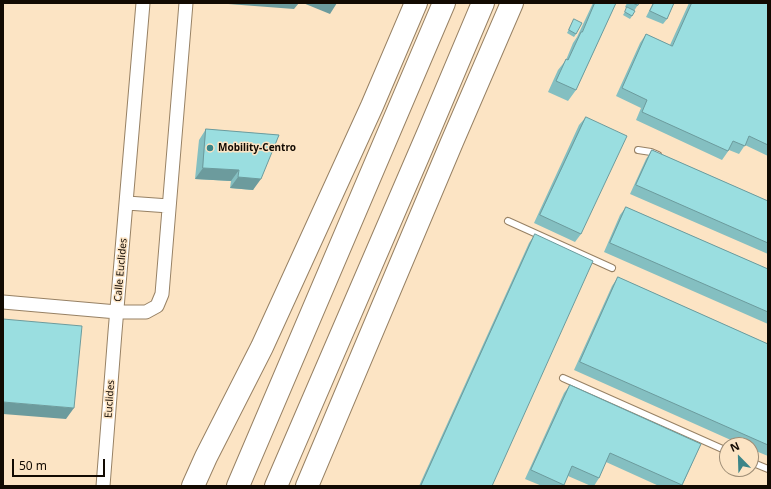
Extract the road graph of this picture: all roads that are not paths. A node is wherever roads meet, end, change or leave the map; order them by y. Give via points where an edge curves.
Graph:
1 (143, 3) edge
2 (186, 3) edge
3 (416, 3) edge
4 (444, 3) edge
5 (483, 3) edge
6 (512, 3) edge
7 (638, 150) dead end
8 (664, 158) edge
9 (127, 203) junction
10 (169, 206) junction
11 (508, 221) dead end
12 (612, 268) dead end
13 (3, 302) edge
14 (117, 312) junction
15 (563, 378) dead end
16 (719, 447) edge
17 (206, 457) junction
18 (103, 486) edge
19 (183, 486) edge
20 (194, 486) edge
21 (238, 486) edge
22 (276, 486) edge
23 (307, 486) edge

1 - 9 street, Calle Euclides
2 - 10 street, Calle Euclides
3 - 17 highway via 262,348
4 - 21 highway
5 - 22 highway
6 - 23 highway
7 - 8 lane
9 - 10 street
9 - 14 street, Calle Euclides
10 - 14 street, Calle Euclides via 162,294 157,306 146,312
11 - 12 lane
13 - 14 street
14 - 18 street, Euclides
15 - 16 lane
17 - 19 highway
17 - 20 highway

